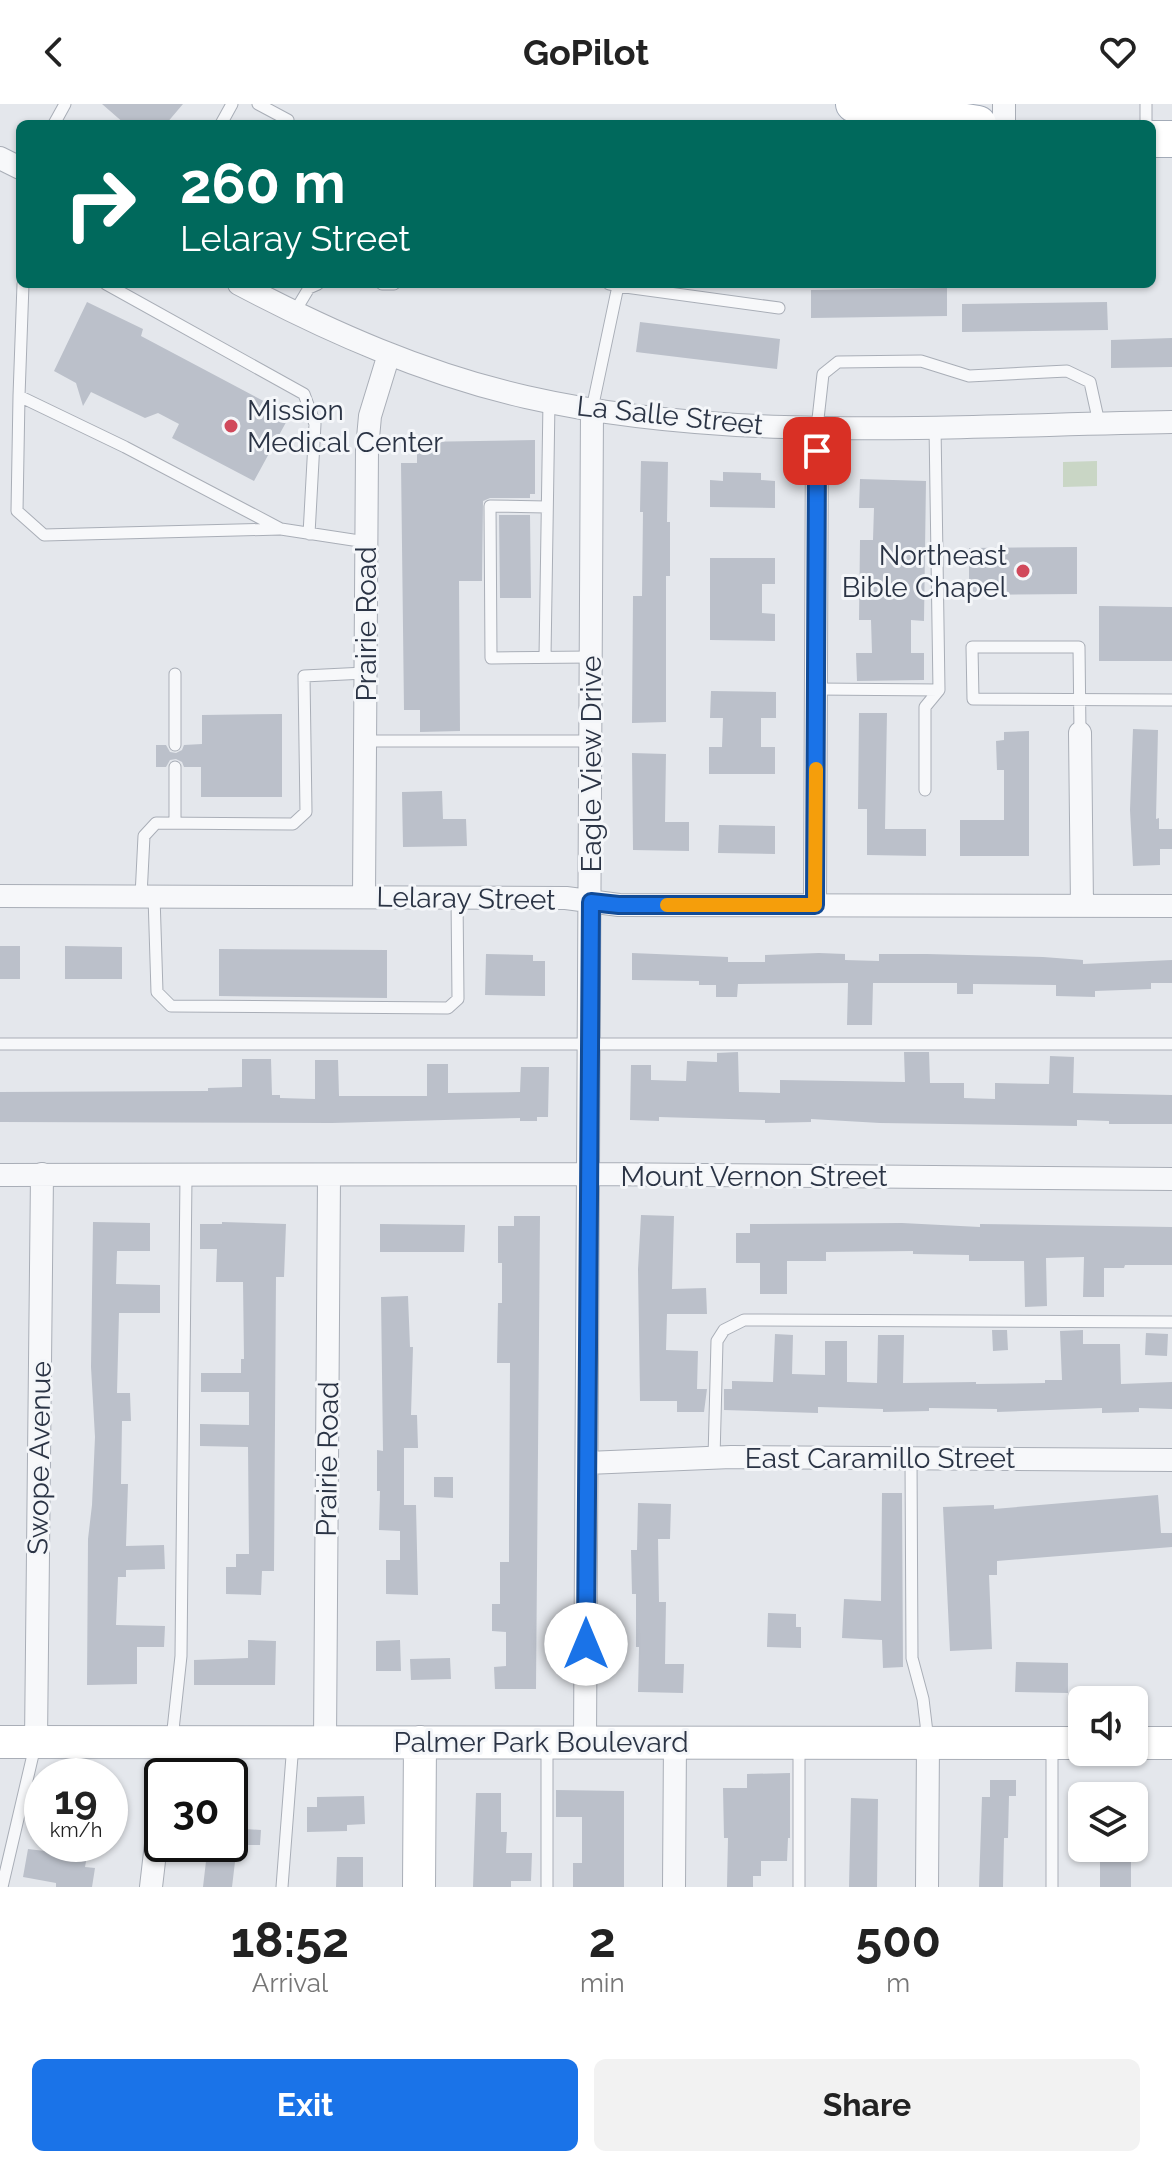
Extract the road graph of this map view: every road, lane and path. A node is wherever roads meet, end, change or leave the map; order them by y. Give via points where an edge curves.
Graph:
1 (258, 104) edge
2 (862, 105) edge
3 (288, 120) edge
4 (954, 120) edge
5 (23, 288) edge
6 (113, 288) edge
7 (247, 288) edge
8 (309, 288) edge
9 (613, 288) edge
10 (636, 288) edge
11 (779, 308) dead end
12 (294, 313) junction
13 (389, 354) junction
14 (19, 396) junction
15 (549, 401) junction
16 (592, 409) junction
17 (1172, 422) edge
18 (1099, 423) junction
19 (935, 426) junction
20 (817, 428) junction
21 (546, 507) junction
22 (281, 529) junction
23 (309, 534) junction
24 (366, 542) junction
25 (545, 657) junction
26 (591, 657) junction
27 (365, 673) junction
28 (175, 674) dead end
29 (816, 689) junction
30 (939, 690) junction
31 (1079, 699) junction
32 (1172, 700) edge
33 (1080, 733) joint
34 (365, 741) junction
35 (591, 741) junction
36 (175, 745) dead end
37 (175, 767) dead end
38 (925, 790) dead end
39 (175, 823) junction
40 (0, 896) edge
41 (147, 896) junction
42 (364, 896) junction
43 (457, 897) junction
44 (591, 902) junction
45 (815, 905) junction
46 (1082, 905) junction
47 (1172, 906) edge
48 (589, 1042) junction
49 (0, 1044) edge
50 (1172, 1044) edge
51 (42, 1174) junction
52 (588, 1174) junction
53 (0, 1175) edge
54 (186, 1176) junction
55 (329, 1176) junction
56 (1172, 1179) edge
57 (1172, 1322) edge
58 (714, 1458) junction
59 (911, 1458) junction
60 (1172, 1460) edge
61 (587, 1463) junction
62 (172, 1741) junction
63 (675, 1741) junction
64 (799, 1741) junction
65 (0, 1742) edge
66 (36, 1742) junction
67 (309, 1742) junction
68 (420, 1742) junction
69 (547, 1742) junction
70 (585, 1742) junction
71 (928, 1742) junction
72 (1067, 1742) edge
73 (1148, 1743) edge
74 (1172, 1743) edge
75 (168, 1758) edge
76 (154, 1862) edge
77 (2, 1887) edge
78 (151, 1887) edge
79 (282, 1887) edge
80 (419, 1887) edge
81 (547, 1887) edge
82 (674, 1887) edge
83 (799, 1887) edge
84 (927, 1887) edge
85 (1052, 1887) edge

1 - 3 lane
2 - 4 main road
5 - 14 lane
6 - 23 lane via 304,394 315,424
7 - 12 street, La Salle Street
8 - 12 lane
9 - 16 lane
10 - 11 lane
12 - 13 street, La Salle Street
13 - 15 street, La Salle Street
13 - 24 street, Prairie Road via 370,416
14 - 22 lane
14 - 22 lane via 17,511 44,535
15 - 16 street, La Salle Street
15 - 21 lane
16 - 20 street, La Salle Street
16 - 26 street, Eagle View Drive
17 - 18 street, La Salle Street
18 - 19 street, La Salle Street
18 - 20 lane via 1090,382 1067,371 969,376 921,361 838,362 823,374
19 - 20 street, La Salle Street
19 - 30 lane
20 - 29 street
21 - 25 lane
21 - 25 lane via 490,506 491,658
22 - 23 lane
23 - 24 lane
24 - 27 street, Prairie Road
25 - 26 lane
26 - 35 street, Eagle View Drive
27 - 34 street, Prairie Road
27 - 39 lane via 304,676 306,812 293,824
28 - 36 lane
29 - 30 lane
29 - 45 street
30 - 38 lane via 925,707
31 - 31 lane via 1079,647 972,647 973,699
31 - 32 lane
31 - 33 lane
33 - 46 street
34 - 35 lane
34 - 42 street, Prairie Road
35 - 44 street, Eagle View Drive
37 - 39 lane
39 - 41 lane via 156,823 144,836
40 - 41 street, Lelaray Street
41 - 42 street, Lelaray Street
41 - 43 lane via 157,992 171,1006 448,1008 458,999
42 - 43 street, Lelaray Street
43 - 44 street, Lelaray Street
44 - 45 street, Lelaray Street
44 - 48 street, Eagle View Drive
45 - 46 street, Lelaray Street
46 - 47 street, Lelaray Street
48 - 49 lane
48 - 50 lane
48 - 52 street, Eagle View Drive
51 - 53 street, Mount Vernon Street
51 - 54 street, Mount Vernon Street
51 - 66 street, Swope Avenue
52 - 55 street, Mount Vernon Street
52 - 56 street, Mount Vernon Street
52 - 61 street, Eagle View Drive
54 - 55 street, Mount Vernon Street
54 - 62 lane via 181,1656
55 - 67 street, Prairie Road
57 - 58 lane via 744,1320 724,1330 717,1341
58 - 59 street, East Caramillo Street
58 - 61 street, East Caramillo Street
59 - 60 street, East Caramillo Street
59 - 71 lane via 912,1658
61 - 70 street, Eagle View Drive
62 - 66 main road, Palmer Park Boulevard
62 - 67 main road, Palmer Park Boulevard
62 - 75 street
63 - 64 main road, Palmer Park Boulevard
63 - 70 main road, Palmer Park Boulevard
63 - 82 street
64 - 71 main road, Palmer Park Boulevard
64 - 83 lane
65 - 66 main road, Palmer Park Boulevard
66 - 77 lane
67 - 68 main road, Palmer Park Boulevard
67 - 79 lane
68 - 69 main road, Palmer Park Boulevard
68 - 80 main road
69 - 70 main road, Palmer Park Boulevard
69 - 81 lane
71 - 72 main road, Palmer Park Boulevard
71 - 84 street
72 - 85 lane
73 - 74 main road
76 - 78 street

